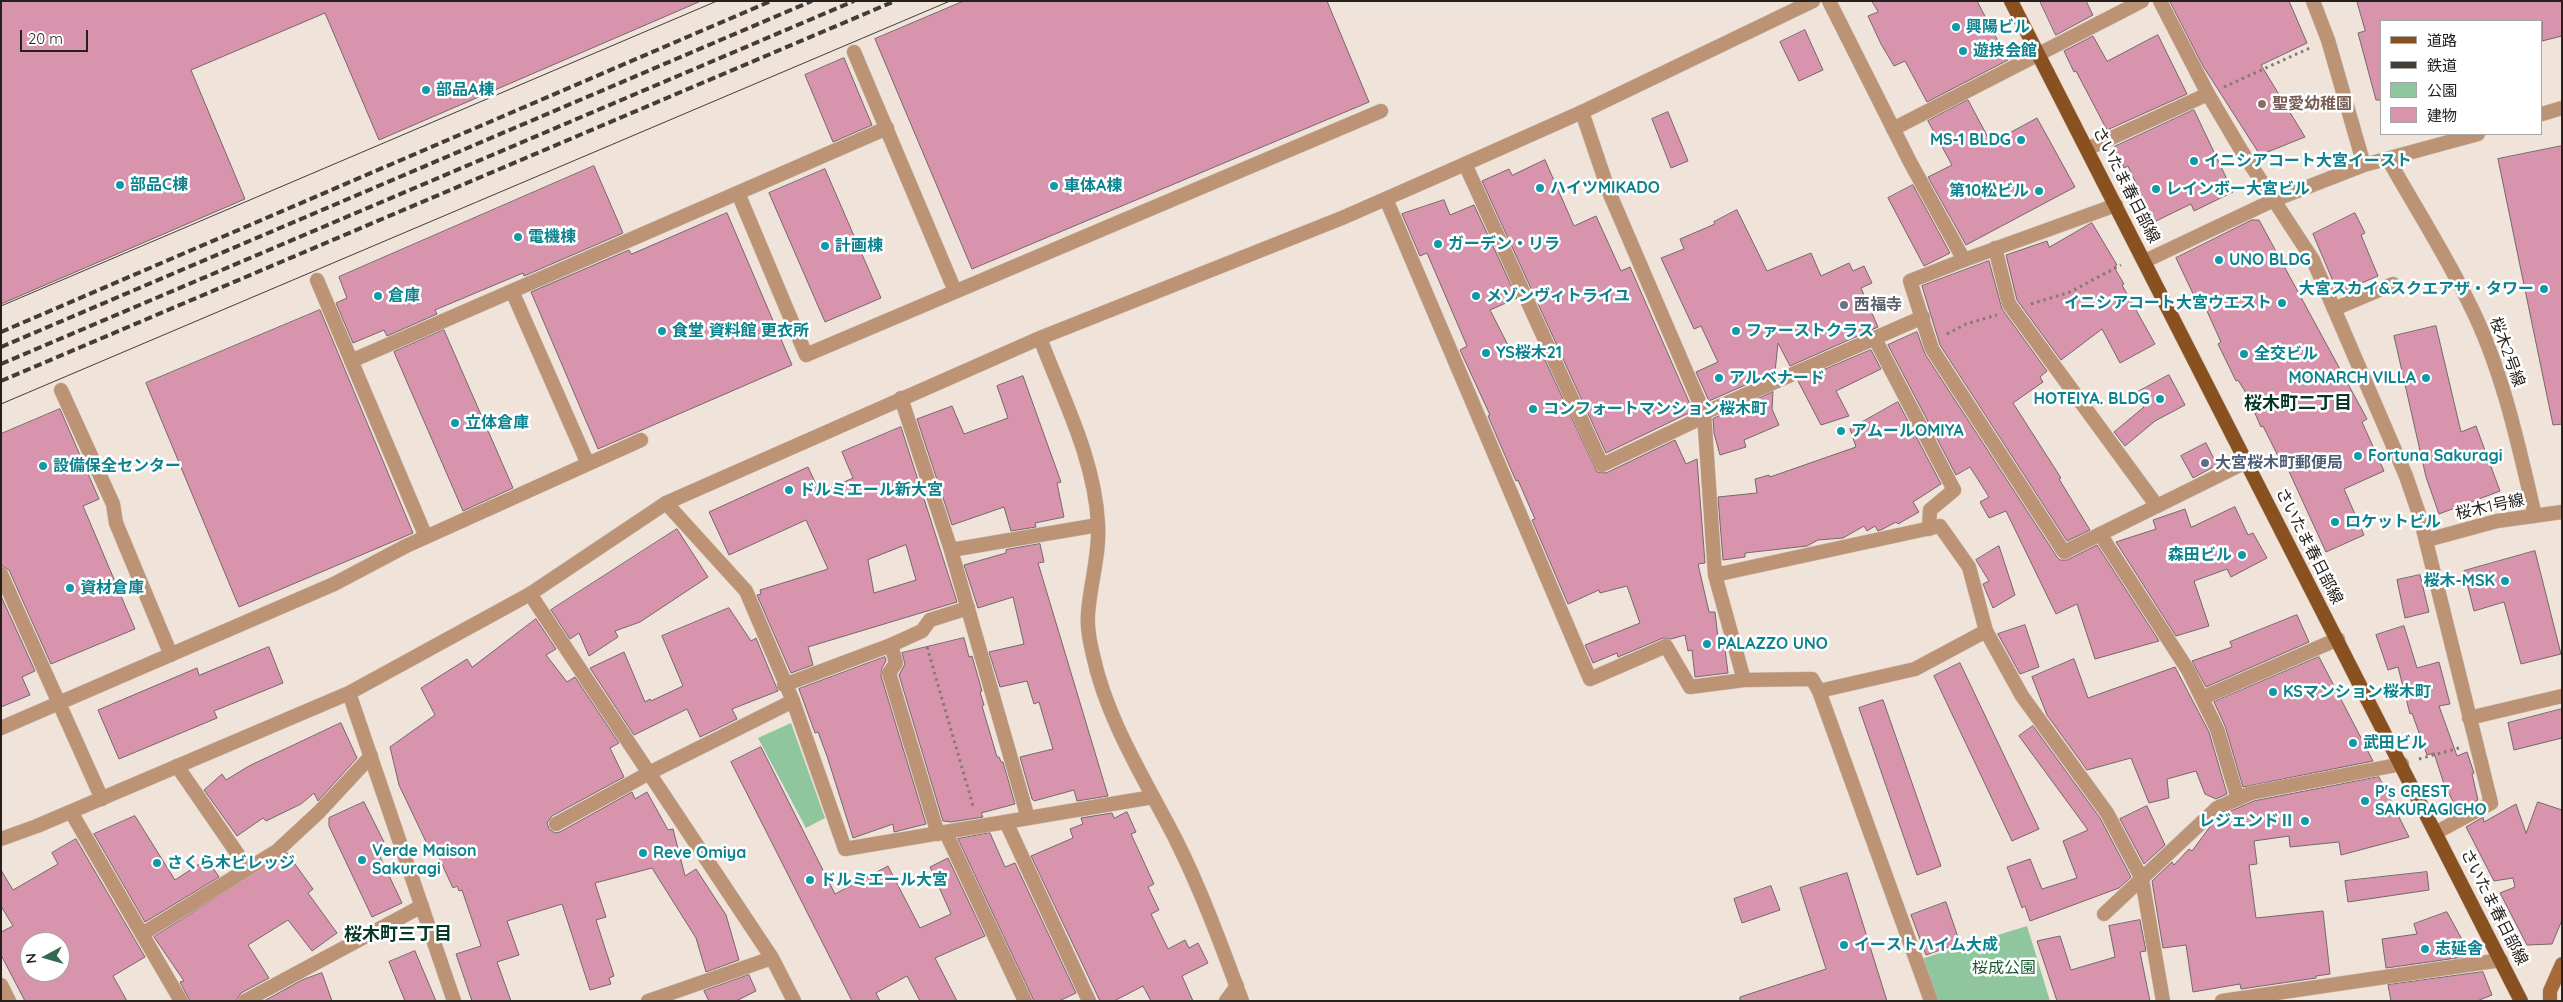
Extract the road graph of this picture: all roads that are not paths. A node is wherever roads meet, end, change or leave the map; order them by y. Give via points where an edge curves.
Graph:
1 (1813, 1) edge
2 (1829, 1) edge
3 (2011, 1) edge
4 (2142, 1) edge
5 (2160, 1) edge
6 (2313, 1) edge
7 (854, 52) dead end
8 (2039, 54) junction
9 (2208, 94) junction
10 (2562, 108) edge
11 (1381, 111) dead end
12 (1582, 112) junction
13 (2543, 114) edge
14 (887, 128) junction
15 (1893, 129) junction
16 (2474, 135) edge
17 (2087, 148) junction
18 (2388, 159) junction
19 (1465, 164) junction
20 (2364, 166) junction
21 (738, 193) junction
22 (1386, 198) junction
23 (2274, 200) junction
24 (2116, 205) junction
25 (1995, 248) junction
26 (1964, 260) junction
27 (2144, 261) junction
28 (316, 280) dead end
29 (2393, 284) dead end
30 (512, 291) junction
31 (955, 291) junction
32 (2334, 308) junction
33 (1923, 317) junction
34 (1040, 338) junction
35 (1875, 339) junction
36 (351, 361) junction
37 (61, 390) dead end
38 (901, 398) junction
39 (1704, 413) junction
40 (641, 440) dead end
41 (2246, 462) junction
42 (588, 464) junction
43 (666, 503) junction
44 (2158, 506) junction
45 (2562, 512) edge
46 (2536, 516) junction
47 (1098, 525) junction
48 (1929, 529) junction
49 (2100, 534) junction
50 (426, 537) junction
51 (2427, 540) junction
52 (951, 550) junction
53 (1, 574) edge
54 (1715, 575) junction
55 (530, 594) junction
56 (968, 608) junction
57 (1986, 631) junction
58 (2338, 639) junction
59 (892, 645) junction
60 (171, 655) junction
61 (1744, 680) junction
62 (784, 685) junction
63 (1819, 691) junction
64 (350, 693) junction
65 (2562, 696) edge
66 (2202, 698) junction
67 (792, 701) junction
68 (60, 704) junction
69 (2469, 718) junction
70 (1, 728) edge
71 (371, 756) junction
72 (2402, 764) junction
73 (177, 766) junction
74 (650, 772) junction
75 (1153, 797) junction
76 (102, 798) junction
77 (2238, 799) junction
78 (71, 812) junction
79 (1028, 818) junction
80 (1006, 822) junction
81 (556, 824) dead end
82 (2437, 832) junction
83 (942, 833) junction
84 (1, 839) edge
85 (248, 868) junction
86 (2142, 879) junction
87 (422, 906) junction
88 (2104, 914) dead end
89 (142, 934) junction
90 (772, 958) junction
91 (2501, 960) junction
92 (2562, 964) edge
93 (1, 985) edge
94 (1237, 986) junction
95 (10, 1001) edge
96 (181, 1001) edge
97 (245, 1001) edge
98 (454, 1001) edge
99 (648, 1001) edge
100 (794, 1001) edge
101 (1025, 1001) edge
102 (1088, 1001) edge
103 (1226, 1001) edge
104 (1242, 1001) edge
105 (1931, 1001) edge
106 (2163, 1001) edge
107 (2222, 1001) edge
108 (2521, 1001) edge
109 (2550, 1001) edge

1 - 12 street
2 - 15 street
3 - 8 main road, さいたま春日部線
4 - 8 street
5 - 9 street
6 - 20 street via 2328,40
7 - 14 street
8 - 15 street
8 - 17 main road, さいたま春日部線
9 - 17 street
9 - 23 street
10 - 13 street
11 - 31 street
12 - 19 street
12 - 39 street via 1609,192
14 - 21 street
14 - 31 street
15 - 26 street
16 - 18 street
17 - 24 main road, さいたま春日部線
18 - 20 street
18 - 46 street, 桜木2号線 via 2471,306 2498,375
19 - 22 street
19 - 39 street via 1602,465 1674,432
20 - 23 street
21 - 30 street
21 - 31 street via 806,355
22 - 34 street
22 - 61 street via 1590,679 1666,646 1690,687
23 - 27 street
23 - 32 street via 2313,260
24 - 25 street
24 - 27 main road, さいたま春日部線
25 - 26 street
25 - 44 street via 2009,304
26 - 33 street via 1910,281
27 - 41 main road, さいたま春日部線
28 - 36 street
29 - 32 street
30 - 36 street
30 - 42 street
32 - 51 street via 2406,476
33 - 35 street
33 - 49 street via 1932,349 2064,552
34 - 38 street
34 - 47 street via 1088,464
35 - 39 street
35 - 48 street via 1954,490 1930,510
36 - 50 street
37 - 60 street via 113,504 116,523
38 - 43 street
38 - 52 street
39 - 54 street
40 - 42 street
41 - 44 street
41 - 58 main road, さいたま春日部線
42 - 50 street
43 - 55 street
43 - 62 street via 746,592
44 - 49 street
45 - 46 street, 桜木1号線
46 - 51 street, 桜木1号線 via 2497,521
47 - 52 street
47 - 75 street via 1087,616 1092,654 1102,688
48 - 54 street
48 - 57 street via 1940,526 1969,567
49 - 66 street via 2188,670
50 - 60 street via 334,584
51 - 69 street
52 - 56 street
53 - 68 street
54 - 61 street
55 - 64 street
55 - 74 street
56 - 59 street via 930,620 922,631
56 - 79 street
57 - 63 street via 1915,669
57 - 86 street via 2022,696 2107,813
58 - 66 street
58 - 72 main road, さいたま春日部線
59 - 62 street
59 - 83 street via 896,663 889,673
60 - 68 street
61 - 63 street via 1812,679
62 - 67 street
63 - 105 street
64 - 71 street
64 - 73 street
65 - 69 street
66 - 77 street via 2217,729
67 - 74 street
67 - 83 street via 845,849
68 - 70 street
68 - 76 street
69 - 82 street via 2490,802
71 - 85 street via 277,851
71 - 87 street
72 - 77 street via 2251,793
72 - 82 main road, さいたま春日部線
73 - 76 street
73 - 85 street
74 - 81 street
74 - 90 street
75 - 79 street
75 - 94 street via 1211,917
76 - 78 street
77 - 86 street via 2218,808
78 - 84 street
78 - 89 street
79 - 80 street
80 - 83 street
80 - 102 street
82 - 91 main road, さいたま春日部線
83 - 101 street
85 - 89 street
86 - 88 street
86 - 106 street
87 - 97 street
87 - 98 street
89 - 96 street
90 - 99 street
90 - 100 street
91 - 107 street
91 - 108 main road, さいたま春日部線
92 - 109 main road via 2550,991
93 - 95 street
94 - 103 street
94 - 104 street

